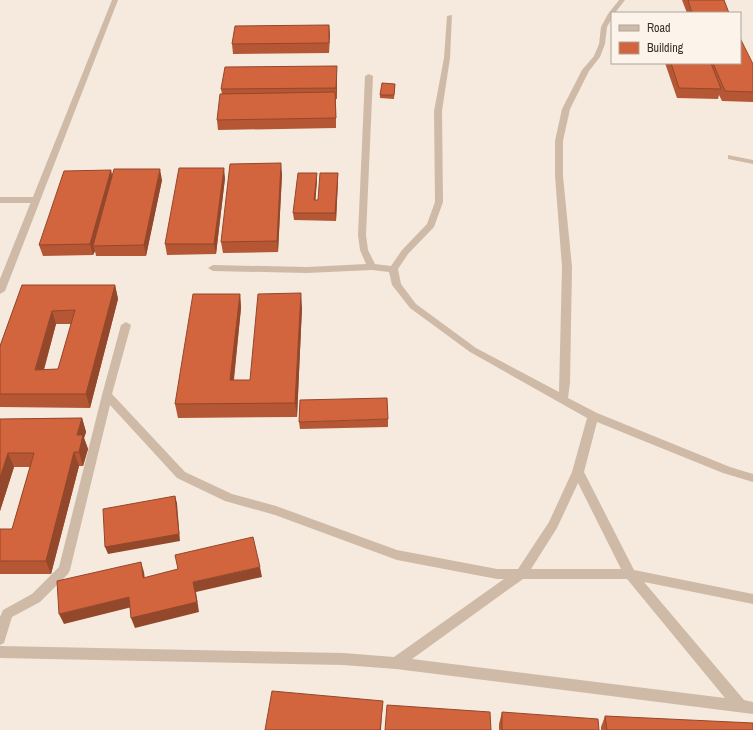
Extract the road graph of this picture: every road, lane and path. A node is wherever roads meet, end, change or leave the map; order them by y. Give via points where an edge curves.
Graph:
1 (115, 0) edge
2 (622, 0) edge
3 (613, 12) edge
4 (611, 14) edge
5 (450, 16) dead end
6 (369, 76) dead end
7 (731, 157) dead end
8 (753, 162) edge
9 (0, 200) edge
10 (35, 200) junction
11 (372, 266) junction
12 (213, 268) dead end
13 (393, 269) junction
14 (0, 291) edge
15 (126, 325) dead end
16 (107, 395) junction
17 (563, 400) junction
18 (593, 416) junction
19 (578, 472) junction
20 (753, 478) edge
21 (521, 574) junction
22 (630, 574) junction
23 (753, 599) edge
24 (0, 639) edge
25 (0, 652) edge
26 (396, 663) junction
27 (747, 707) edge

1 - 10 street
2 - 3 street
4 - 17 street via 604,27 598,57 586,70 566,109 559,141 559,176 567,267
5 - 13 street via 447,58 438,111 439,202 431,225 405,252
6 - 11 street via 362,235 364,250
7 - 8 street
9 - 10 street
10 - 14 street
11 - 12 street via 307,270
11 - 13 street
13 - 17 street via 396,286 413,306 473,350
15 - 16 street
16 - 21 street via 181,475 229,498 276,511 397,555 497,574
16 - 24 street via 64,570 36,598 7,614
17 - 18 street
18 - 19 street
18 - 20 street
19 - 21 street via 553,525
19 - 22 street
21 - 22 street
21 - 26 street
22 - 23 street
22 - 27 street
25 - 26 street via 343,659
26 - 27 street

